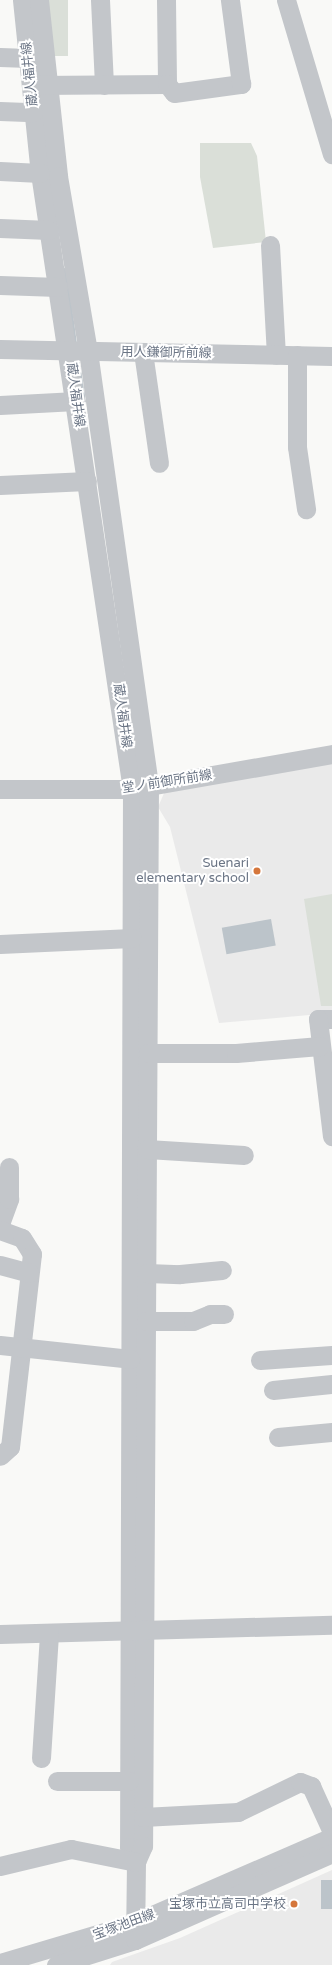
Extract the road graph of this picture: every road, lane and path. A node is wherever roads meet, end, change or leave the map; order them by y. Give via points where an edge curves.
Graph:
1 (22, 0) edge
2 (39, 0) edge
3 (100, 0) edge
4 (166, 0) edge
5 (230, 0) edge
6 (286, 0) edge
7 (0, 57) edge
8 (28, 58) junction
9 (167, 84) junction
10 (39, 85) junction
11 (104, 85) junction
12 (0, 111) edge
13 (33, 112) junction
14 (326, 121) edge
15 (332, 154) edge
16 (0, 171) edge
17 (40, 172) junction
18 (0, 228) edge
19 (49, 230) junction
20 (270, 245) dead end
21 (0, 285) edge
22 (58, 287) junction
23 (0, 349) edge
24 (68, 351) junction
25 (88, 351) junction
26 (143, 352) junction
27 (276, 355) junction
28 (296, 355) junction
29 (332, 356) edge
30 (76, 401) junction
31 (0, 405) edge
32 (159, 463) dead end
33 (87, 481) junction
34 (0, 485) edge
35 (306, 509) dead end
36 (332, 754) edge
37 (141, 788) junction
38 (0, 789) edge
39 (132, 938) junction
40 (0, 944) edge
41 (325, 1019) edge
42 (320, 1046) junction
43 (148, 1053) junction
44 (139, 1079) junction
45 (331, 1098) edge
46 (332, 1136) edge
47 (147, 1149) junction
48 (244, 1155) dead end
49 (9, 1167) dead end
50 (0, 1224) edge
51 (0, 1230) edge
52 (0, 1265) edge
53 (222, 1270) dead end
54 (29, 1273) junction
55 (146, 1273) junction
56 (224, 1314) dead end
57 (146, 1321) junction
58 (0, 1345) edge
59 (21, 1347) junction
60 (332, 1355) edge
61 (130, 1359) junction
62 (260, 1360) dead end
63 (332, 1384) edge
64 (272, 1390) dead end
65 (6, 1423) edge
66 (332, 1432) edge
67 (278, 1438) dead end
68 (0, 1456) edge
69 (332, 1625) edge
70 (137, 1630) junction
71 (49, 1633) junction
72 (0, 1634) edge
73 (41, 1758) dead end
74 (57, 1781) dead end
75 (129, 1781) junction
76 (143, 1817) junction
77 (332, 1832) edge
78 (332, 1836) edge
79 (332, 1853) edge
80 (136, 1862) junction
81 (0, 1866) edge
82 (134, 1932) junction
83 (0, 1963) edge
84 (56, 1965) edge

1 - 8 street, 蔵人福井線
2 - 10 street
3 - 11 street
4 - 9 street
5 - 9 street via 241,84 174,93
6 - 14 street
7 - 8 street
8 - 10 street, 蔵人福井線
9 - 11 street
10 - 11 street
10 - 13 street, 蔵人福井線
10 - 25 street via 58,176
12 - 13 street
13 - 17 street, 蔵人福井線
14 - 15 street
16 - 17 street
17 - 19 street, 蔵人福井線
18 - 19 street
19 - 22 street, 蔵人福井線
20 - 27 street
21 - 22 street
22 - 24 street, 蔵人福井線
23 - 24 street, 用人鎌御所前線
24 - 25 street, 用人鎌御所前線
24 - 30 street, 蔵人福井線
25 - 26 street, 用人鎌御所前線
25 - 37 street
26 - 27 street, 用人鎌御所前線
26 - 32 street
27 - 28 street, 用人鎌御所前線
28 - 29 street, 用人鎌御所前線
28 - 35 street via 297,447
30 - 31 street
30 - 33 street, 蔵人福井線
33 - 34 street
33 - 37 street, 蔵人福井線
36 - 37 street, 堂ノ前御所前線
37 - 38 street, 堂ノ前御所前線
37 - 39 street
37 - 43 street
39 - 40 street
39 - 44 street
41 - 42 street
42 - 43 street via 236,1053
42 - 45 street via 325,1092
43 - 44 street
44 - 47 street
44 - 61 street
45 - 46 street
47 - 48 street
47 - 55 street
49 - 50 street via 9,1199
51 - 54 street via 22,1238 32,1254
52 - 54 street
53 - 55 street via 180,1274
54 - 59 street
55 - 57 street
56 - 57 street via 210,1314 193,1321
57 - 70 street
58 - 59 street
59 - 61 street
59 - 65 street
60 - 62 street
61 - 70 street
63 - 64 street
65 - 68 street via 10,1447
66 - 67 street
69 - 70 street
70 - 71 street
70 - 75 street
70 - 76 street
71 - 72 street
71 - 73 street
74 - 75 street
75 - 80 street via 129,1847
76 - 77 street via 238,1812 300,1782 311,1786
76 - 80 street via 143,1846
78 - 82 street, 宝塚池田線
79 - 82 street
80 - 81 street via 71,1849
80 - 82 street
82 - 83 street, 宝塚池田線
82 - 84 street

